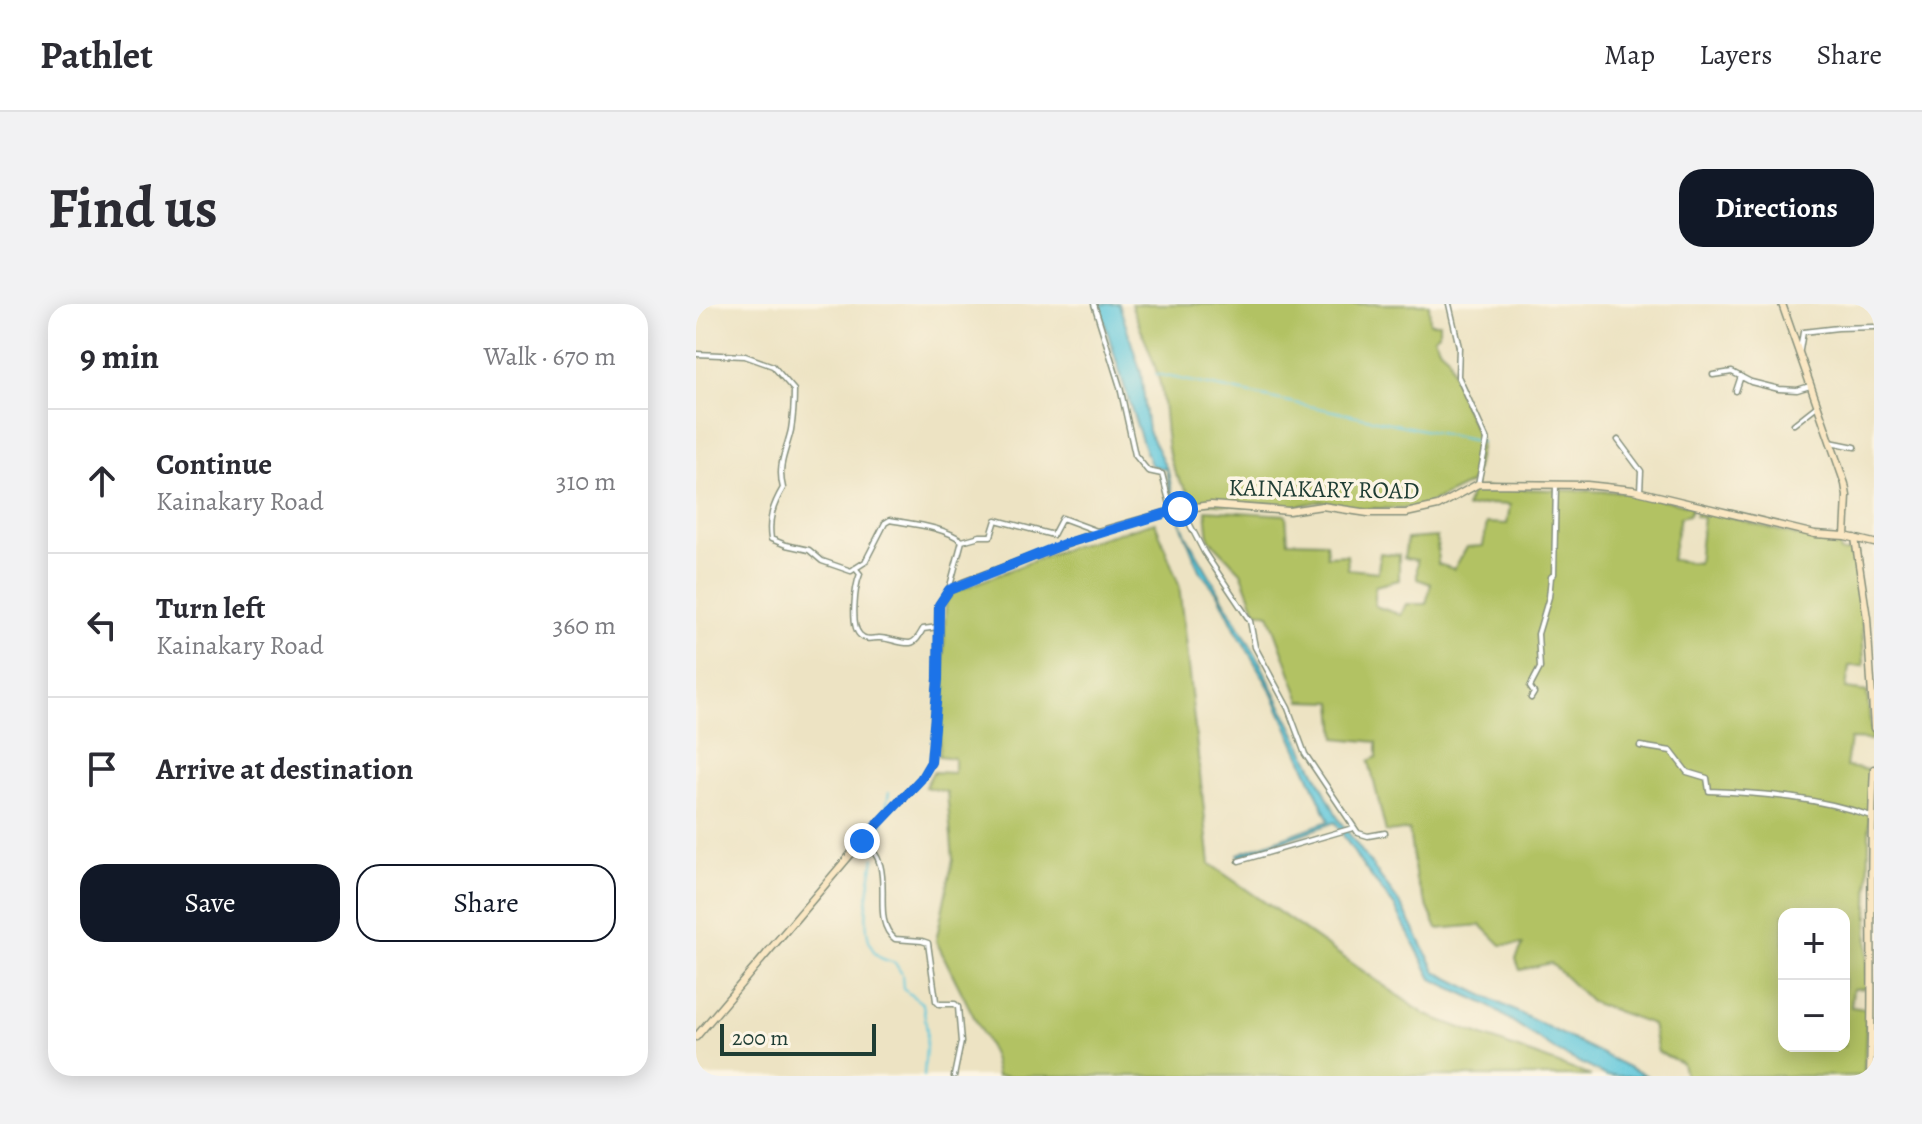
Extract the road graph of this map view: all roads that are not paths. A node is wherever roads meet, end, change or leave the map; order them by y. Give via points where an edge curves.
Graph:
1 (1094, 304) edge
2 (1449, 304) edge
3 (1782, 304) edge
4 (1874, 327) edge
5 (696, 354) edge
6 (1799, 354) junction
7 (1713, 375) dead end
8 (1741, 376) junction
9 (1810, 386) junction
10 (1736, 391) dead end
11 (1817, 406) junction
12 (1794, 424) dead end
13 (1618, 440) dead end
14 (1830, 442) junction
15 (1855, 447) dead end
16 (1478, 484) junction
17 (1556, 485) junction
18 (1640, 491) junction
19 (1177, 511) junction
20 (1098, 532) junction
21 (1845, 536) junction
22 (1855, 538) junction
23 (962, 541) junction
24 (1874, 543) edge
25 (855, 568) junction
26 (949, 590) junction
27 (938, 627) junction
28 (1531, 698) dead end
29 (1874, 728) edge
30 (1640, 746) dead end
31 (1874, 769) edge
32 (1872, 820) edge
33 (1353, 828) junction
34 (1385, 833) dead end
35 (863, 840) junction
36 (1239, 861) dead end
37 (696, 1037) edge
38 (954, 1076) edge
39 (1870, 1076) edge

1 - 19 street via 1135,455 1148,471 1162,474
2 - 16 street via 1459,347 1458,376 1487,440
3 - 6 main road
4 - 6 street via 1803,332
5 - 25 street via 745,356 773,366 794,390 792,427 781,461 783,488 769,522 771,539 809,550 822,561
6 - 9 main road
7 - 8 street via 1729,371
8 - 9 street via 1779,389
8 - 10 street
9 - 11 main road
11 - 12 street
11 - 14 main road
13 - 18 street via 1641,471
14 - 15 street
14 - 21 main road via 1847,496
16 - 17 main road, KAINAKARY ROAD
16 - 19 main road, KAINAKARY ROAD via 1438,506 1406,513 1211,505
17 - 18 main road, KAINAKARY ROAD
17 - 28 street via 1554,574 1538,634 1540,668 1530,687
18 - 21 main road, KAINAKARY ROAD via 1815,534
19 - 20 main road, KAINAKARY ROAD
19 - 33 street via 1250,621 1255,647 1285,701 1305,754
20 - 23 street via 1062,518 1053,535 996,520 991,536
20 - 26 main road, KAINAKARY ROAD
21 - 22 main road, KAINAKARY ROAD
22 - 24 main road, KAINAKARY ROAD
22 - 29 main road
23 - 25 street via 890,520 865,562
23 - 26 street
25 - 27 street via 860,574 854,625 860,635 910,643 923,629
26 - 27 main road via 939,605
27 - 35 main road via 931,762
30 - 32 street via 1671,751 1687,772 1707,778 1709,791 1824,801
31 - 32 main road
32 - 39 main road
33 - 34 street via 1363,835
33 - 36 street
35 - 37 main road
35 - 38 street via 877,857 883,879 886,929 895,939 928,943 936,1001 958,1009 961,1042

